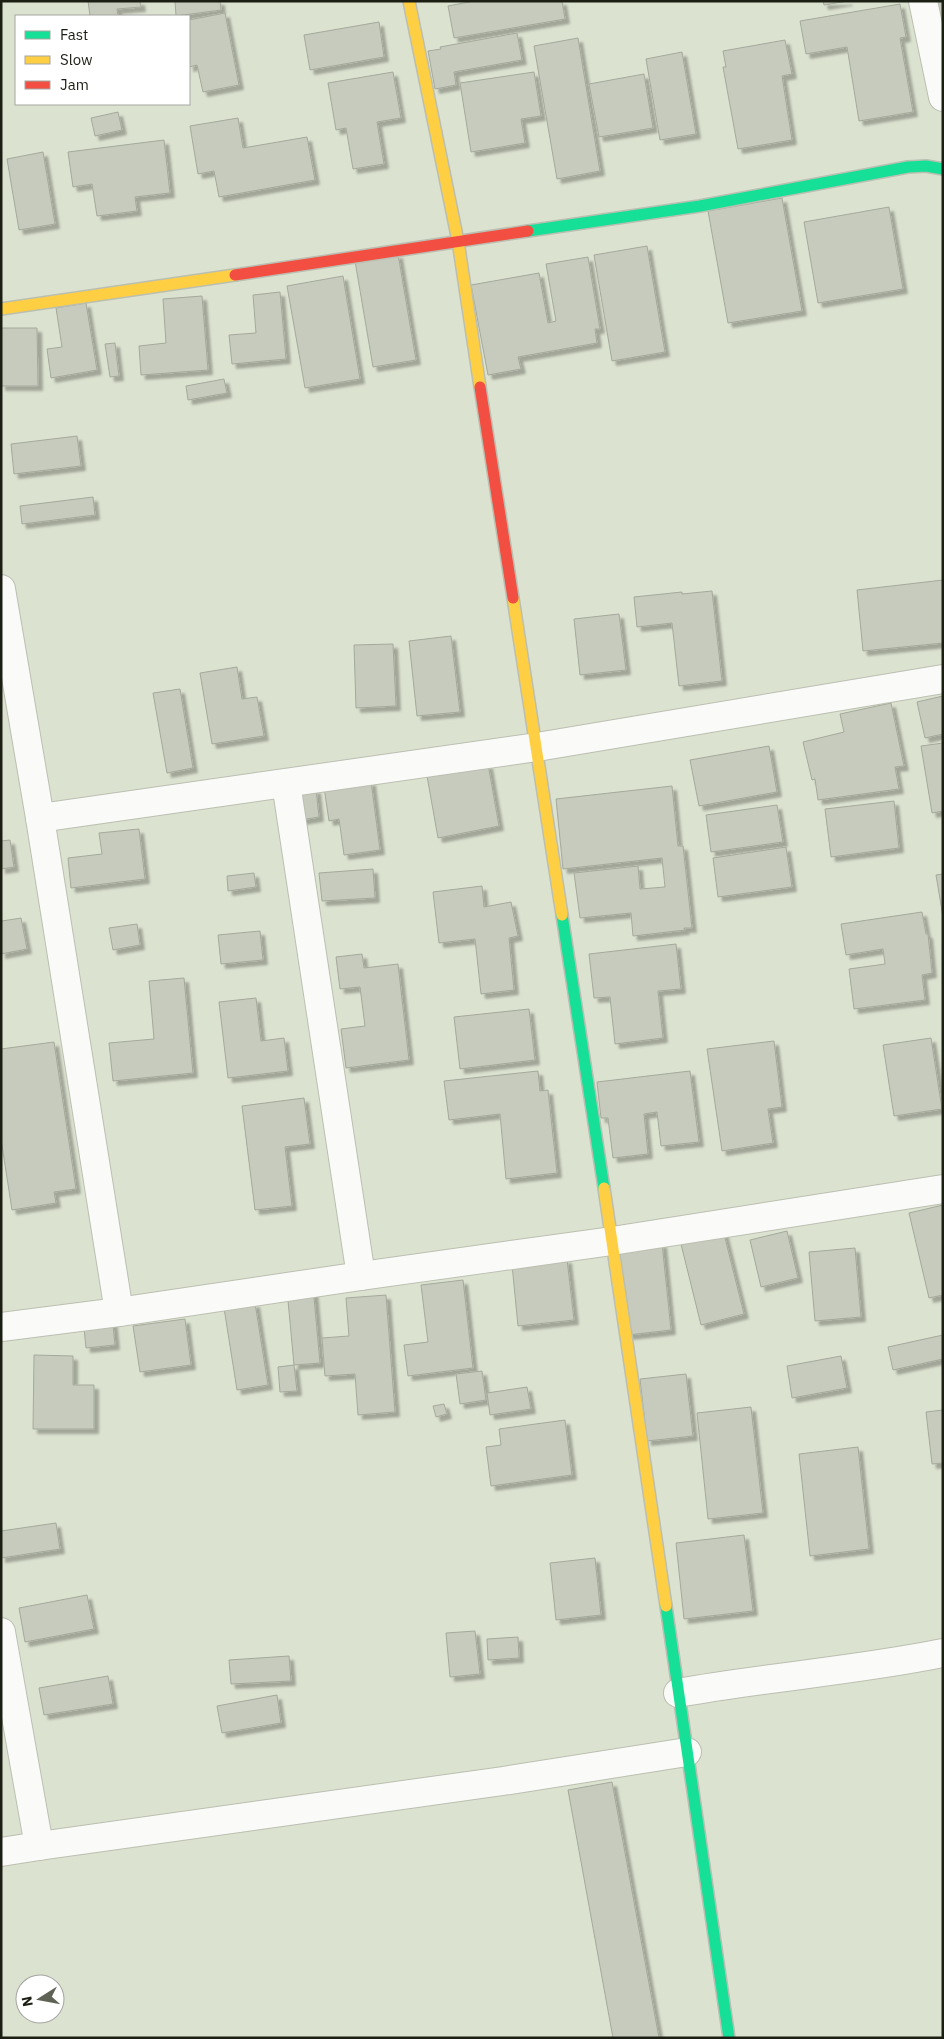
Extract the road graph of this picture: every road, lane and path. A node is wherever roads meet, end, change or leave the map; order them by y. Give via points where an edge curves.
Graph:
1 (409, 1) edge
2 (923, 1) edge
3 (943, 97) edge
4 (943, 170) edge
5 (458, 241) junction
6 (1, 309) edge
7 (1, 589) edge
8 (943, 680) edge
9 (537, 746) junction
10 (286, 784) junction
11 (40, 818) junction
12 (943, 1189) edge
13 (612, 1241) junction
14 (360, 1276) junction
15 (119, 1312) junction
16 (1, 1327) edge
17 (1, 1632) edge
18 (943, 1654) edge
19 (678, 1693) junction
20 (687, 1752) junction
21 (39, 1846) junction
22 (1, 1852) edge
23 (729, 2038) edge

1 - 5 street
2 - 3 street
4 - 5 street via 926,166 908,168 700,206
5 - 6 street
5 - 9 street
7 - 11 street
8 - 9 street
9 - 10 street
9 - 13 street
10 - 11 street
10 - 14 street
11 - 15 street
12 - 13 street
13 - 14 street
13 - 19 street
14 - 15 street
15 - 16 street
17 - 21 street
18 - 19 street
19 - 20 street
20 - 21 street
20 - 23 street
21 - 22 street

